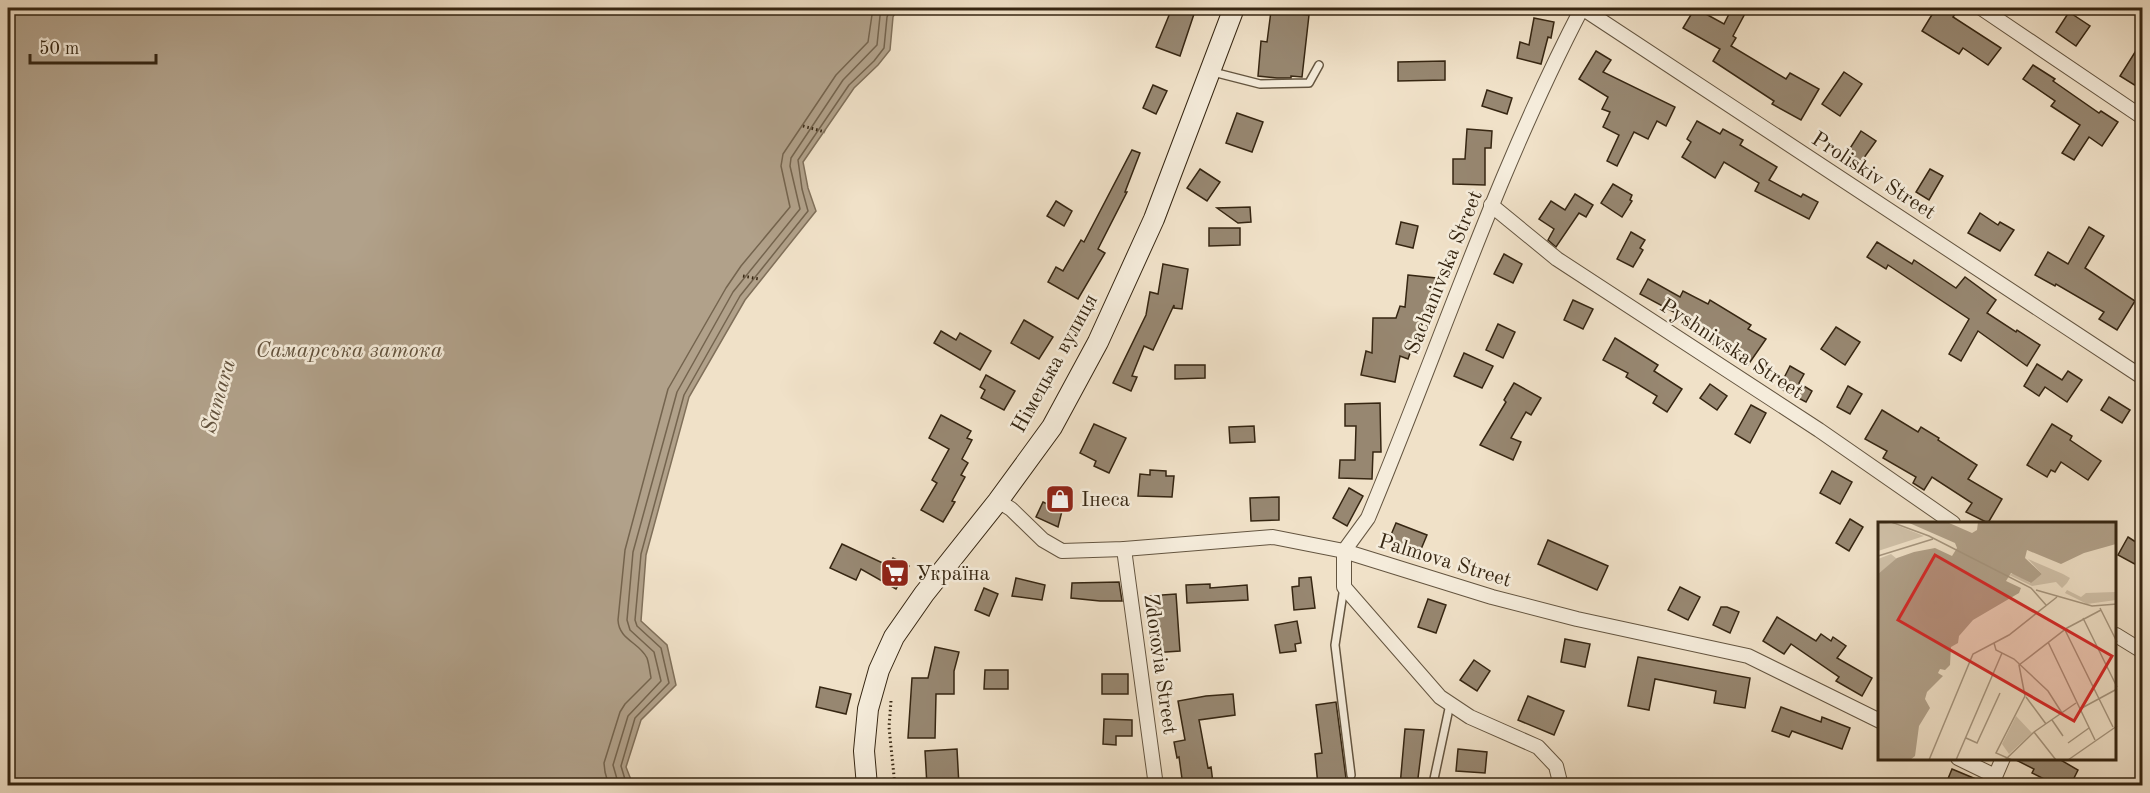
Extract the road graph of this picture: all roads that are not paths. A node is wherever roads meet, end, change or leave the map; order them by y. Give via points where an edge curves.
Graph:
1 (1234, 8) edge
2 (1582, 8) edge
3 (1981, 8) edge
4 (1319, 65) dead end
5 (1210, 71) junction
6 (2142, 117) edge
7 (1491, 205) junction
8 (2142, 377) edge
9 (998, 501) junction
10 (1952, 522) edge
11 (1124, 549) junction
12 (1344, 551) junction
13 (1344, 587) junction
14 (2117, 636) edge
15 (2142, 651) edge
16 (1450, 705) junction
17 (1878, 720) edge
18 (1960, 760) edge
19 (2003, 760) edge
20 (1351, 775) dead end
21 (1434, 779) dead end
22 (1993, 781) edge
23 (867, 786) edge
24 (1156, 786) edge
25 (1561, 786) edge

1 - 5 main road, Німецька вулиця
2 - 7 street, Sachanivska Street
2 - 8 street, Proliskiv Street
3 - 6 street
4 - 5 lane via 1309,83 1260,84
5 - 9 main road, Німецька вулиця via 1154,219 1098,342 1052,427
7 - 10 street, Pyshnivska Street via 1557,259 1819,430
7 - 12 street, Sachanivska Street via 1368,518
9 - 11 street, Palmova Street via 1062,551
9 - 23 main road, Німецька вулиця via 894,637 868,709 864,751
11 - 12 street, Palmova Street via 1273,537
11 - 24 street, Zdorovia Street
12 - 13 street
12 - 17 street, Palmova Street via 1513,603 1748,656
13 - 16 street
13 - 20 lane via 1335,645
14 - 15 street
16 - 21 lane
16 - 25 street via 1538,747 1556,766
18 - 22 street
19 - 22 street

